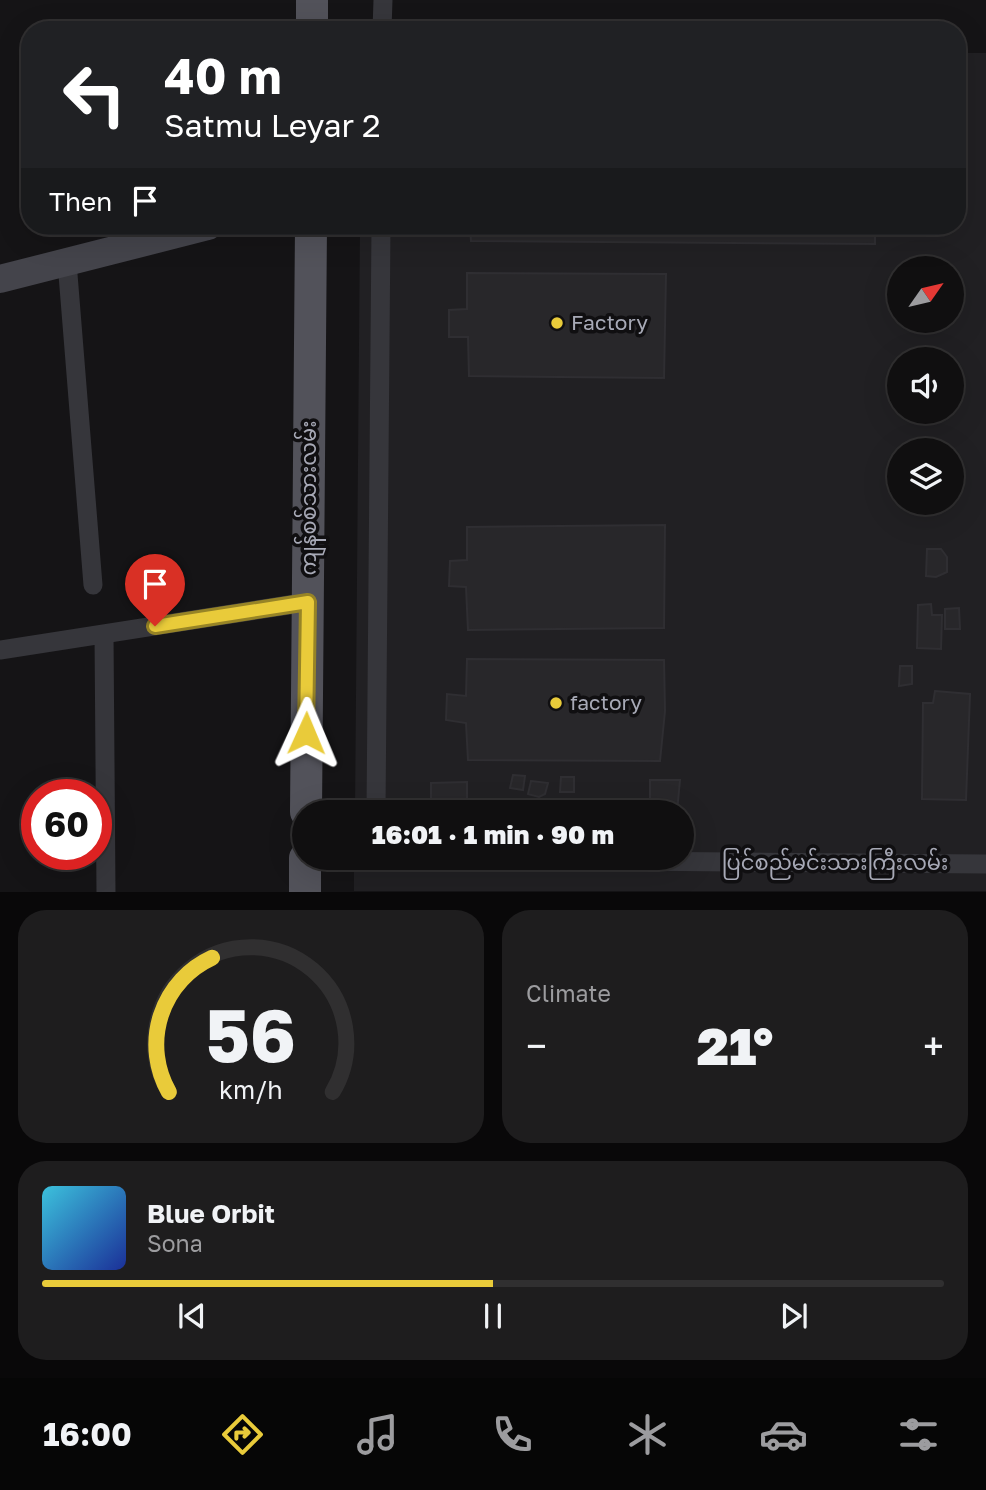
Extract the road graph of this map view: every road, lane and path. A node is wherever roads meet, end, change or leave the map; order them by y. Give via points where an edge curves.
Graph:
1 (312, 0) edge
2 (383, 0) edge
3 (312, 21) edge
4 (382, 21) edge
5 (173, 235) edge
6 (311, 235) edge
7 (381, 235) edge
8 (67, 262) junction
9 (0, 279) edge
10 (93, 585) dead end
11 (308, 602) junction
12 (104, 634) junction
13 (0, 650) edge
14 (306, 800) edge
15 (376, 800) edge
16 (694, 861) edge
17 (986, 864) edge
18 (106, 891) edge

1 - 3 main road
2 - 4 street
5 - 8 street
6 - 11 main road, ကျန်စစ်သားလမ်း
7 - 15 street
8 - 9 street
8 - 10 street
11 - 12 street
11 - 14 main road, ကျန်စစ်သားလမ်း
12 - 13 street
12 - 18 street
16 - 17 street, ပြင်စည်မင်းသားကြီးလမ်း

